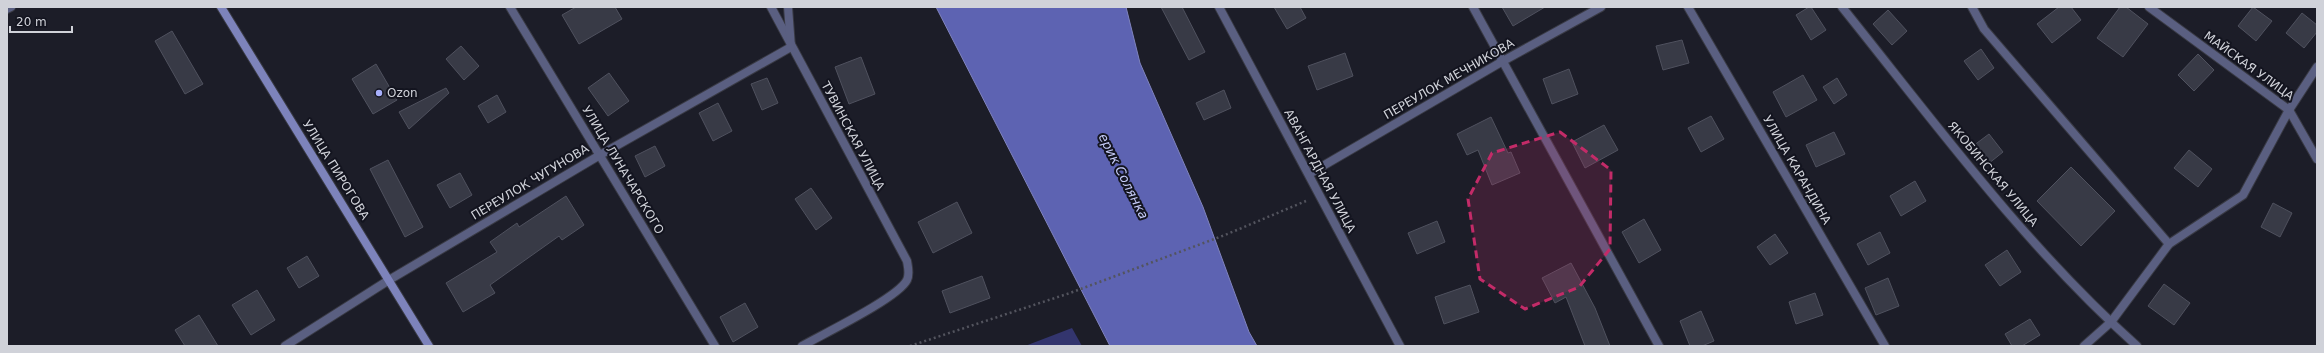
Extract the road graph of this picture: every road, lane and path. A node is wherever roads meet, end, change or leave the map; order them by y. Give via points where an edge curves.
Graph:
1 (11, 7) edge
2 (221, 7) edge
3 (510, 7) edge
4 (771, 7) edge
5 (788, 7) edge
6 (1219, 7) edge
7 (1473, 7) edge
8 (1601, 7) edge
9 (1688, 7) edge
10 (1842, 7) edge
11 (1972, 7) edge
12 (2149, 7) edge
13 (7, 10) edge
14 (791, 47) junction
15 (1503, 60) junction
16 (2317, 67) edge
17 (2289, 110) junction
18 (600, 155) junction
19 (2317, 159) edge
20 (1309, 174) junction
21 (1320, 195) junction
22 (2169, 244) junction
23 (389, 280) junction
24 (2110, 322) junction
25 (285, 346) edge
26 (429, 346) edge
27 (716, 346) edge
28 (802, 346) edge
29 (910, 346) edge
30 (1400, 346) edge
31 (1659, 346) edge
32 (1885, 346) edge
33 (2084, 346) edge
34 (2138, 346) edge

1 - 13 street
2 - 23 main road, УЛИЦА ПИРОГОВА
3 - 18 street, УЛИЦА ЛУНАЧАРСКОГО
4 - 14 street, ТУВИНСКАЯ УЛИЦА
5 - 14 street
6 - 20 street, АВАНГАРДНАЯ УЛИЦА
7 - 15 street
8 - 15 street, ПЕРЕУЛОК МЕЧНИКОВА
9 - 32 street, УЛИЦА КАРАНДИНА
10 - 24 street, ЯКОБИНСКАЯ УЛИЦА via 2010,217
11 - 22 street via 1984,29
12 - 17 street, МАЙСКАЯ УЛИЦА
14 - 18 street, ПЕРЕУЛОК ЧУГУНОВА
14 - 28 street, ТУВИНСКАЯ УЛИЦА via 907,261 907,279 894,294
15 - 20 street, ПЕРЕУЛОК МЕЧНИКОВА
15 - 31 street
16 - 17 street
17 - 19 street, МАЙСКАЯ УЛИЦА
17 - 22 street via 2243,195
18 - 23 street, ПЕРЕУЛОК ЧУГУНОВА
18 - 27 street, УЛИЦА ЛУНАЧАРСКОГО
20 - 21 street, АВАНГАРДНАЯ УЛИЦА
21 - 29 path via 1225,235 1070,294
21 - 30 street, АВАНГАРДНАЯ УЛИЦА
22 - 24 street
23 - 25 street, ПЕРЕУЛОК ЧУГУНОВА
23 - 26 main road, УЛИЦА ПИРОГОВА
24 - 33 street
24 - 34 street, ЯКОБИНСКАЯ УЛИЦА

